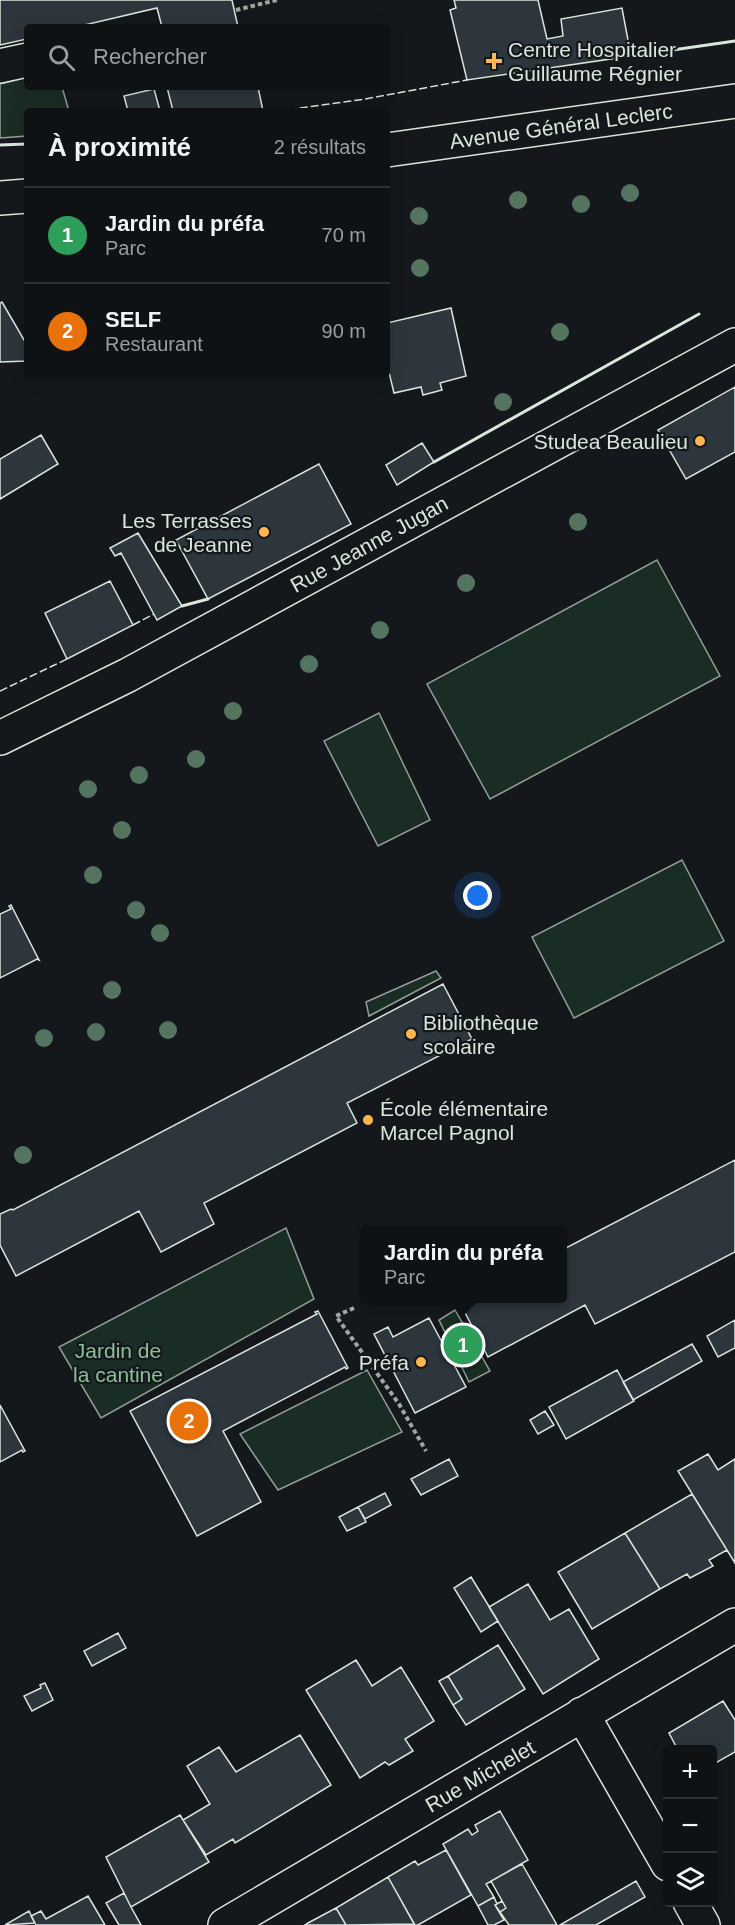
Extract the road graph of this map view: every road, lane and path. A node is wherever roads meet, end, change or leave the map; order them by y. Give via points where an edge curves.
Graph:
1 (278, 0) edge
2 (268, 1) edge
3 (236, 10) dead end
4 (24, 61) edge
5 (0, 66) edge
6 (735, 101) edge
7 (390, 150) edge
8 (24, 196) edge
9 (0, 198) edge
10 (735, 345) edge
11 (0, 738) edge
12 (354, 1308) dead end
13 (426, 1451) dead end
14 (735, 1625) edge
15 (582, 1714) junction
16 (663, 1854) edge
17 (693, 1907) edge
18 (225, 1925) edge
19 (703, 1925) edge

1 - 2 path
2 - 3 path
4 - 5 street
6 - 7 street, Avenue Général Leclerc
8 - 9 street
10 - 11 street, Rue Jeanne Jugan via 128,675
12 - 13 path via 336,1316 399,1404
14 - 15 street, Rue Michelet
15 - 16 street
15 - 18 street, Rue Michelet
17 - 19 street

